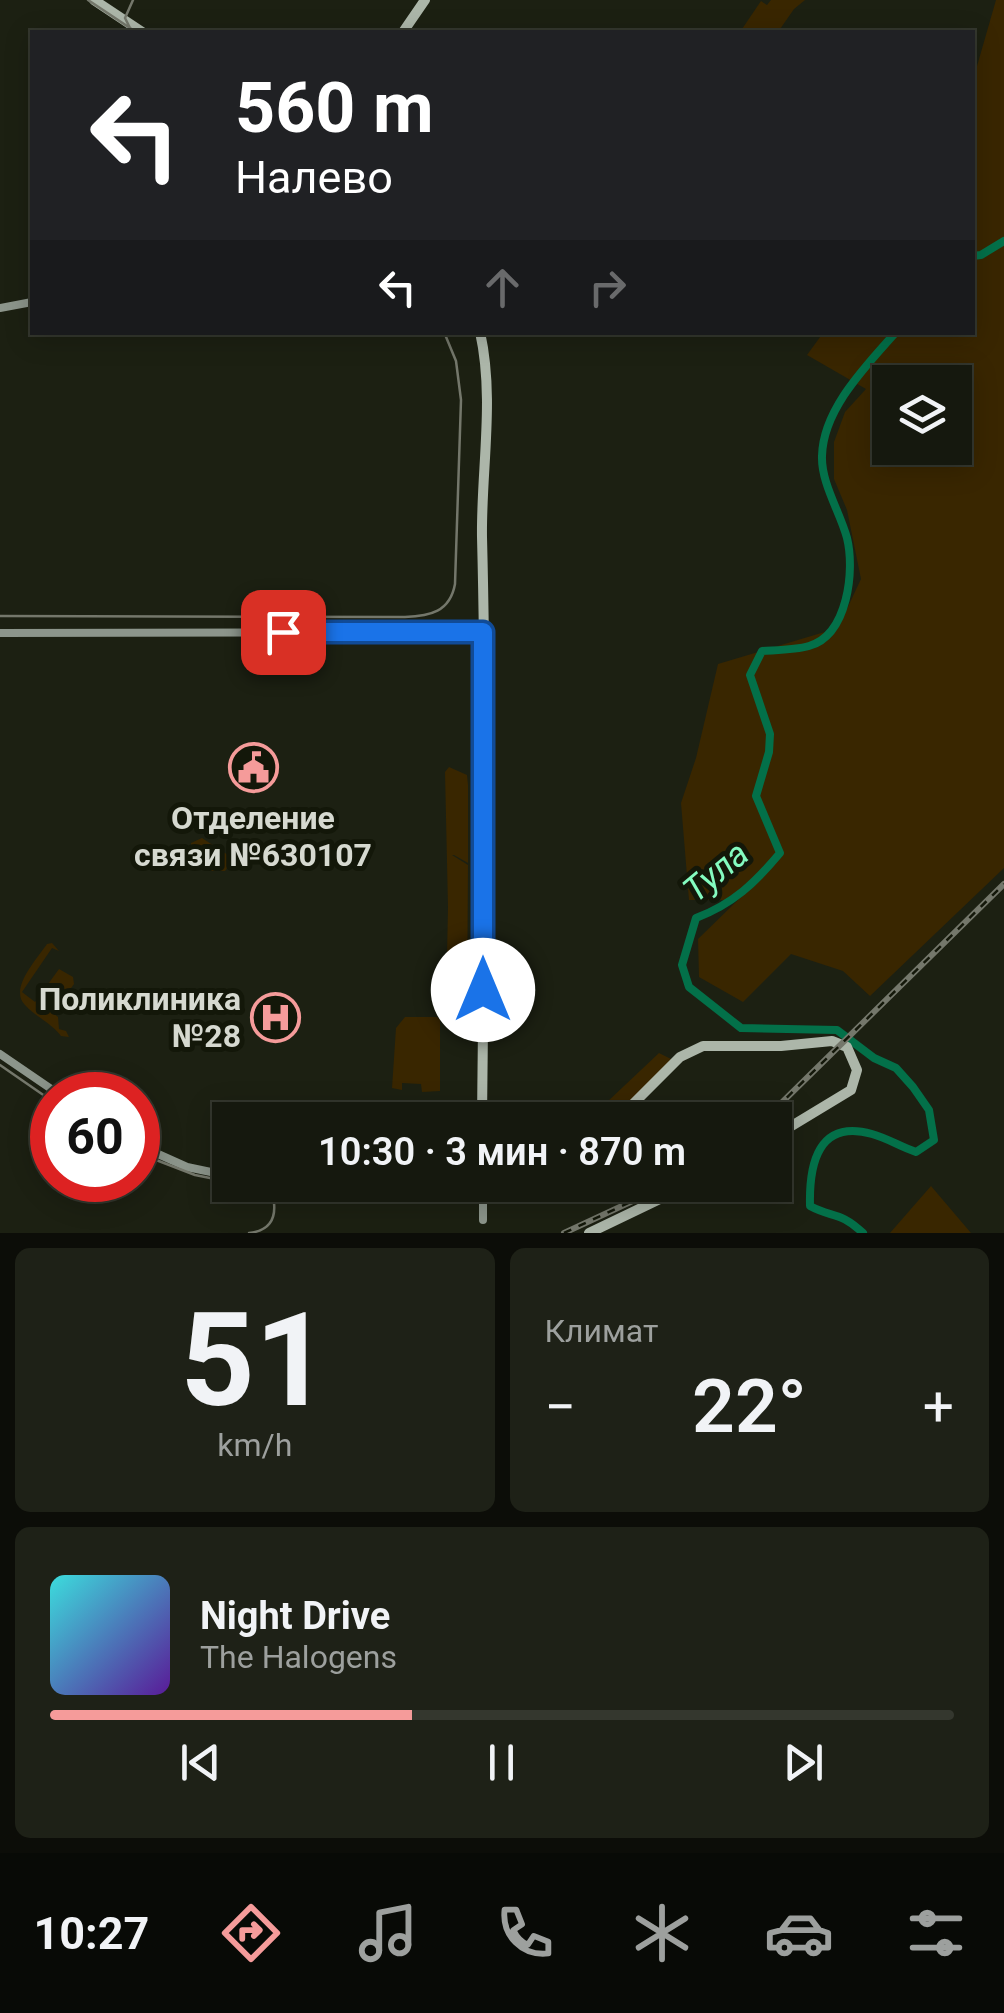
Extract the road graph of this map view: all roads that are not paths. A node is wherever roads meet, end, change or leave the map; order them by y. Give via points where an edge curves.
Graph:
1 (94, 0) edge
2 (425, 0) edge
3 (139, 30) edge
4 (404, 30) edge
5 (30, 302) edge
6 (0, 308) edge
7 (480, 335) edge
8 (0, 632) edge
9 (483, 632) junction
10 (0, 1054) edge
11 (30, 1074) edge
12 (482, 1102) edge
13 (635, 1102) edge
14 (792, 1126) edge
15 (160, 1155) edge
16 (212, 1172) edge
17 (482, 1202) edge
18 (654, 1202) edge
19 (482, 1220) dead end
20 (589, 1233) edge

1 - 3 main road
2 - 4 main road
5 - 6 street
7 - 9 main road
8 - 9 street
9 - 12 main road
10 - 11 street
13 - 14 main road via 680,1057 703,1046 832,1041 847,1047 857,1070 850,1090
15 - 16 street
17 - 19 street
18 - 20 main road

